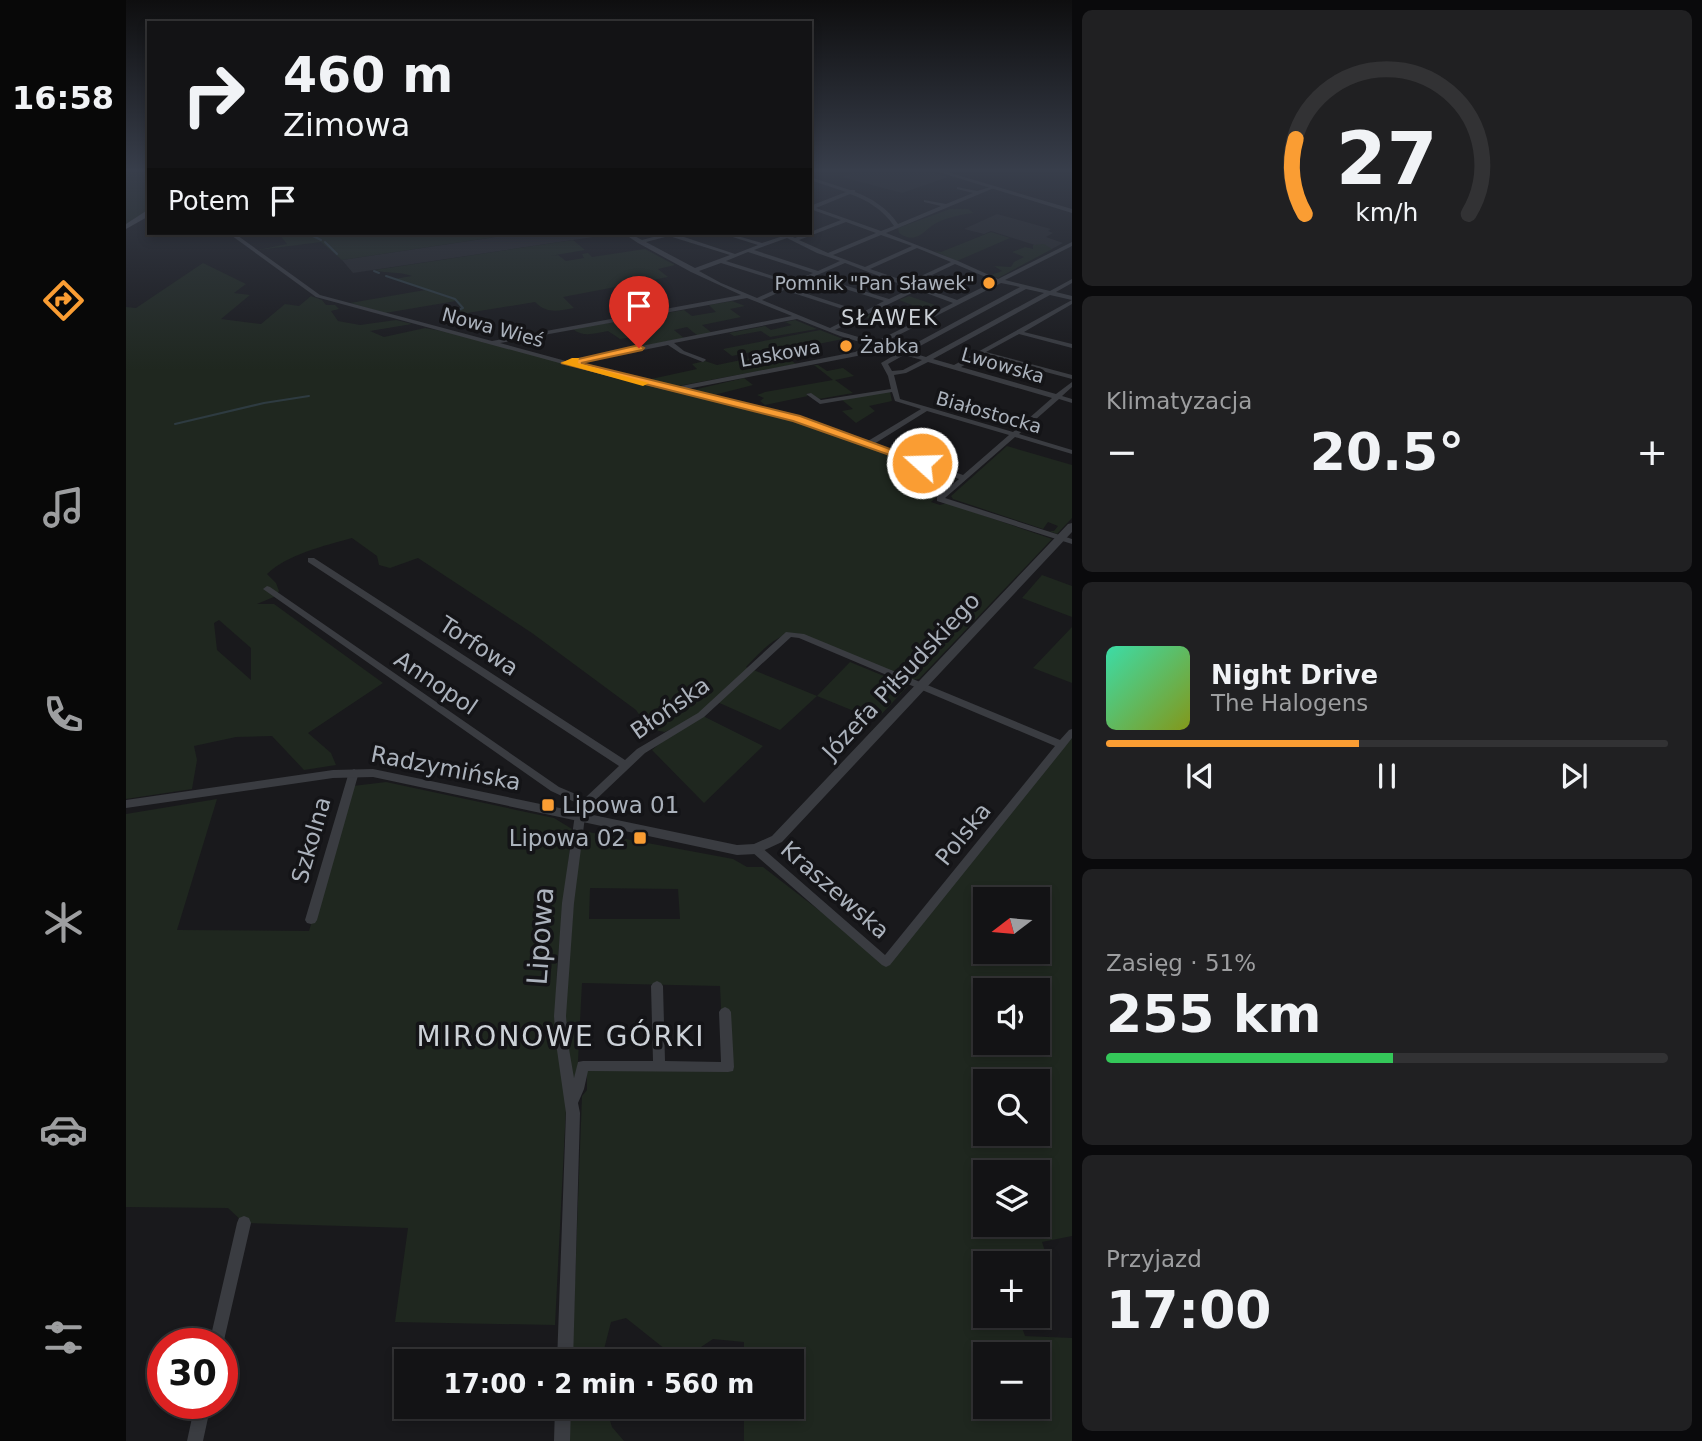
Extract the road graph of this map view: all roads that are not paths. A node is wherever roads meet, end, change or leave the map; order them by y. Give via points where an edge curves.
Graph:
1 (235, 236) edge
2 (631, 236) edge
3 (662, 236) edge
4 (678, 236) edge
5 (734, 236) edge
6 (779, 236) edge
7 (788, 236) edge
8 (804, 236) edge
9 (872, 236) edge
10 (893, 236) edge
11 (794, 240) junction
12 (640, 242) junction
13 (761, 244) junction
14 (1072, 244) edge
15 (917, 246) junction
16 (747, 250) junction
17 (734, 255) junction
18 (828, 255) junction
19 (721, 261) junction
20 (845, 261) junction
21 (956, 262) junction
22 (865, 269) junction
23 (693, 271) junction
24 (820, 273) junction
25 (811, 276) junction
26 (998, 281) junction
27 (1072, 281) edge
28 (793, 284) junction
29 (907, 285) junction
30 (1025, 287) junction
31 (784, 288) junction
32 (917, 288) junction
33 (1050, 293) junction
34 (746, 296) junction
35 (756, 300) junction
36 (1072, 300) edge
37 (889, 301) junction
38 (956, 302) junction
39 (863, 314) junction
40 (797, 317) junction
41 (830, 330) junction
42 (1018, 332) junction
43 (668, 342) junction
44 (492, 343) junction
45 (872, 344) junction
46 (1072, 346) edge
47 (900, 352) junction
48 (981, 353) junction
49 (703, 360) dead end
50 (925, 360) junction
51 (566, 363) junction
52 (954, 368) junction
53 (890, 373) junction
54 (1072, 377) edge
55 (1072, 384) edge
56 (677, 389) junction
57 (894, 390) junction
58 (809, 394) dead end
59 (1057, 397) junction
60 (1072, 401) edge
61 (926, 409) junction
62 (1012, 436) junction
63 (870, 443) junction
64 (1072, 452) edge
65 (964, 478) junction
66 (1072, 526) edge
67 (1066, 540) edge
68 (311, 560) dead end
69 (267, 589) dead end
70 (920, 686) junction
71 (1072, 732) edge
72 (1062, 745) junction
73 (625, 765) junction
74 (354, 772) junction
75 (586, 803) junction
76 (126, 804) edge
77 (578, 816) junction
78 (756, 849) junction
79 (312, 920) dead end
80 (886, 962) joint
81 (657, 986) dead end
82 (725, 1012) dead end
83 (659, 1066) junction
84 (573, 1100) junction
85 (244, 1223) dead end
86 (221, 1328) edge
87 (565, 1349) edge
88 (200, 1419) edge
89 (563, 1419) edge
90 (195, 1441) edge
91 (562, 1441) edge

1 - 44 street, Nowa Wieś via 318,296
2 - 12 street, Lwowska
3 - 12 street
4 - 17 street
5 - 13 street
6 - 13 street
7 - 11 street
8 - 11 street
9 - 18 street
10 - 15 street
11 - 18 street
12 - 23 street, Lwowska
13 - 16 street
14 - 26 street, Laskowa
15 - 21 street
15 - 22 street
16 - 17 street
16 - 24 street
17 - 19 street
18 - 20 street
19 - 23 street
19 - 28 street
20 - 22 street
20 - 24 street
21 - 26 street
21 - 29 street
22 - 29 street
23 - 34 street, Lwowska
24 - 25 street
25 - 28 street
25 - 37 street
26 - 30 street
26 - 38 street, Laskowa
27 - 33 street
28 - 31 street
29 - 32 street
30 - 33 street
30 - 47 street
31 - 35 street
31 - 39 street
32 - 37 street
32 - 38 street
33 - 36 street
33 - 50 street
34 - 35 street, Lwowska
34 - 44 street
35 - 40 street, Lwowska
36 - 42 street
37 - 39 street
38 - 45 street, Laskowa
39 - 41 street
40 - 41 street, Lwowska
40 - 43 street
41 - 45 street, Lwowska
42 - 46 street
42 - 48 street
43 - 49 street
43 - 51 street
44 - 51 street, Nowa Wieś
45 - 47 street, Lwowska
45 - 56 street, Laskowa via 852,356
47 - 50 street, Lwowska
47 - 53 street via 884,361
48 - 52 street
48 - 54 street
50 - 52 street, Lwowska
50 - 53 street via 904,372
51 - 56 street, Nowa Wieś
52 - 59 street, Lwowska
53 - 57 street
55 - 59 street
56 - 63 street, Nowa Wieś via 796,418
57 - 58 street via 820,402
57 - 61 street, Białostocka via 897,400
59 - 60 street, Lwowska
59 - 62 street
61 - 62 street, Białostocka
61 - 63 street
62 - 64 street, Białostocka
62 - 65 street
63 - 65 street, Nowa Wieś
65 - 67 street via 940,499
66 - 67 street, Józefa Piłsudskiego
67 - 70 street, Józefa Piłsudskiego
68 - 73 street, Torfowa
69 - 75 street, Annopol via 555,789
70 - 72 street
70 - 73 street, Błońska via 789,634 701,715
70 - 78 street, Józefa Piłsudskiego via 777,839
71 - 72 street, Polska
72 - 80 street, Polska
73 - 75 street, Błońska
74 - 76 street, Radzymińska
74 - 77 street, Radzymińska via 389,775
74 - 79 street, Szkolna
75 - 77 street, Błońska
77 - 78 street, Radzymińska via 737,850
77 - 84 street, Lipowa via 560,1016 568,1091
78 - 80 street, Kraszewska
81 - 83 street
82 - 83 street via 729,1067
83 - 84 street, Lipowa via 583,1066
84 - 87 street, Lipowa
85 - 86 street
88 - 90 street
89 - 91 street

